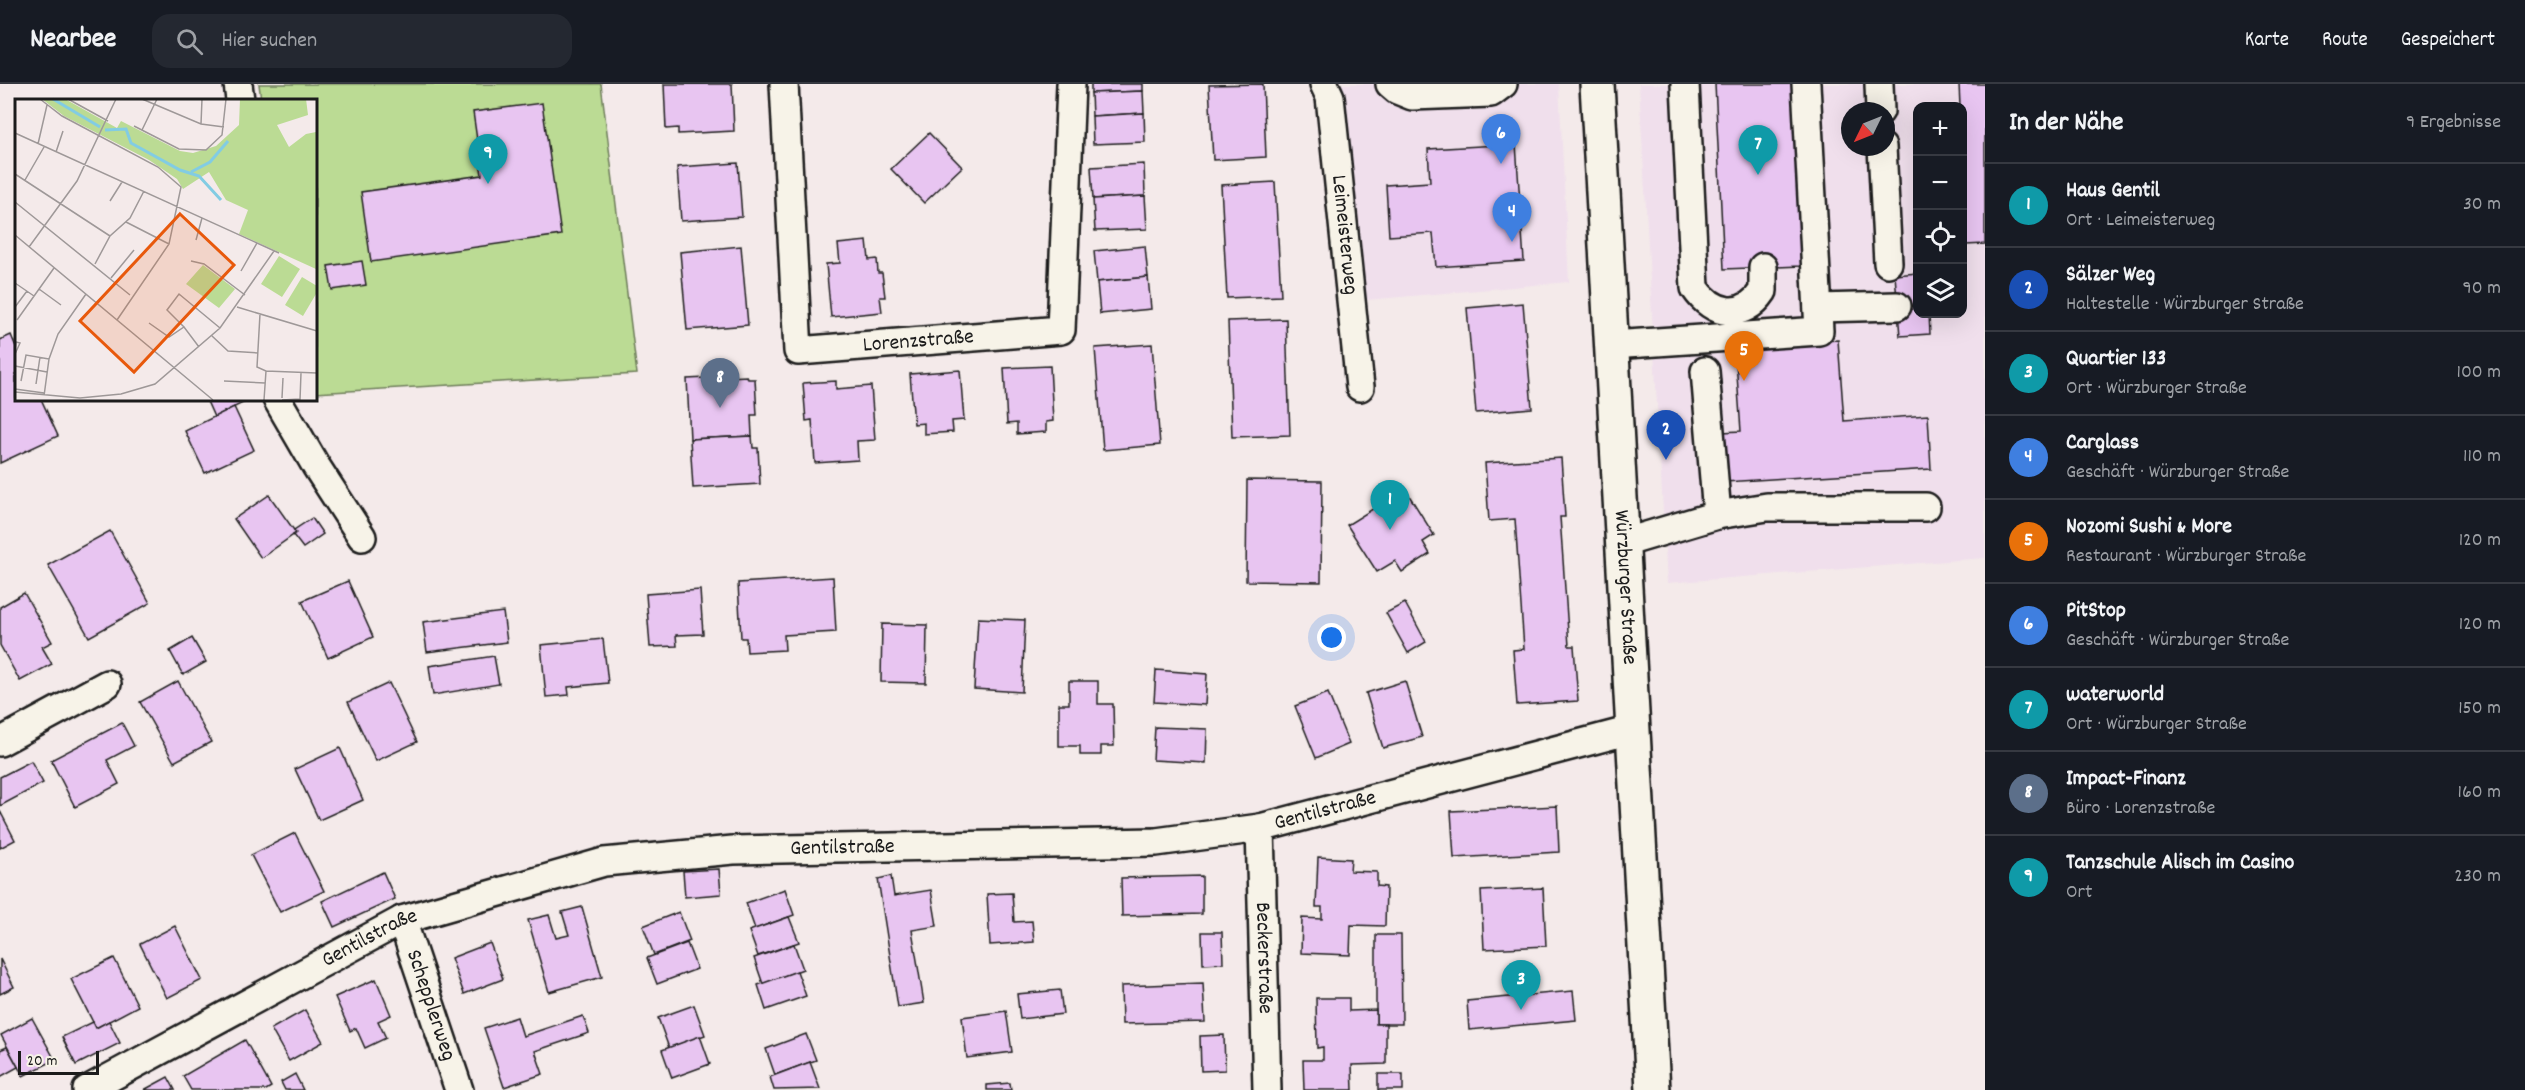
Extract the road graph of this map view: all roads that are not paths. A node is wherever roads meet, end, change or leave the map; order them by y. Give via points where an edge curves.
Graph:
1 (238, 84) edge
2 (784, 84) edge
3 (1071, 84) edge
4 (1324, 84) edge
5 (1390, 84) edge
6 (1503, 84) edge
7 (1597, 84) edge
8 (1685, 84) edge
9 (1806, 84) edge
10 (1879, 84) edge
11 (240, 99) edge
12 (1880, 102) edge
13 (1882, 156) edge
14 (1888, 263) dead end
15 (1763, 267) dead end
16 (1897, 306) dead end
17 (1818, 308) junction
18 (1612, 345) junction
19 (1705, 371) dead end
20 (1360, 387) dead end
21 (278, 400) edge
22 (1926, 507) dead end
23 (1717, 515) junction
24 (362, 537) dead end
25 (1623, 543) junction
26 (107, 684) dead end
27 (1635, 729) junction
28 (0, 741) edge
29 (1260, 828) junction
30 (402, 920) junction
31 (87, 1090) edge
32 (459, 1090) edge
33 (1267, 1090) edge
34 (1653, 1090) edge

1 - 11 street
2 - 3 street, Lorenzstraße via 798,351 1061,330
4 - 20 street, Leimeisterweg via 1330,98
5 - 6 street via 1412,96 1491,93
7 - 18 main road, Würzburger Straße
8 - 15 street via 1695,288 1714,308 1739,310 1751,305 1763,291
9 - 17 street
10 - 12 street
13 - 14 street
16 - 17 street
17 - 18 street via 1820,331
18 - 25 main road, Würzburger Straße
19 - 23 street
21 - 24 street
22 - 23 street via 1767,507
23 - 25 street
25 - 27 main road, Würzburger Straße
26 - 28 street
27 - 29 street, Gentilstraße
27 - 34 main road, Würzburger Straße
29 - 30 street, Gentilstraße via 1156,842 733,850 604,862
29 - 33 street, Beckerstraße
30 - 31 street, Gentilstraße
30 - 32 street, Schepplerweg

